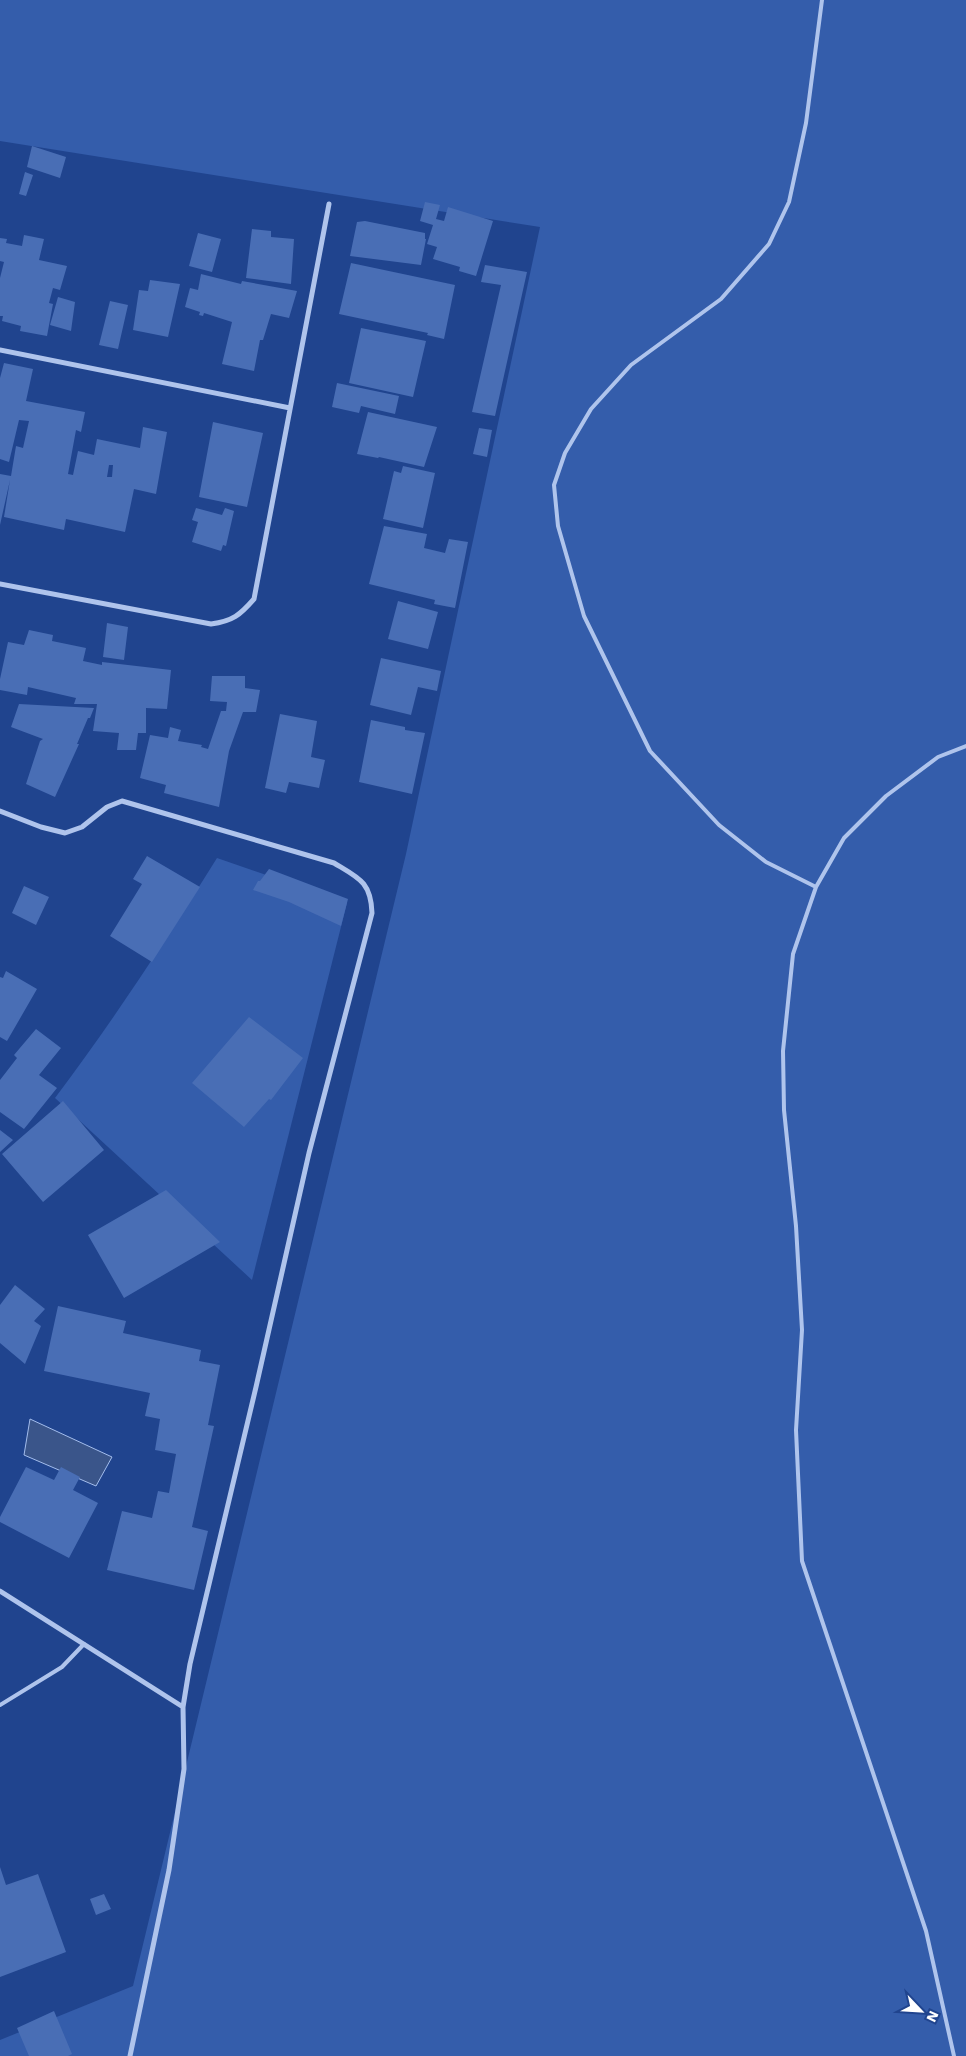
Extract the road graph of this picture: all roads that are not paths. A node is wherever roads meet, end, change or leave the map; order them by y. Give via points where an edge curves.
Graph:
1 (822, 0) edge
2 (328, 204) dead end
3 (0, 350) edge
4 (290, 408) junction
5 (0, 584) edge
6 (966, 746) edge
7 (0, 811) edge
8 (816, 888) junction
9 (0, 1591) edge
10 (84, 1644) junction
11 (0, 1705) edge
12 (183, 1707) junction
13 (130, 2056) edge
14 (954, 2056) edge

1 - 8 lane via 806,123 789,202 769,244 721,299 631,365 591,409 565,453 554,485 558,526 584,616 650,751 720,826 766,862
2 - 4 street
3 - 4 street
4 - 5 street via 254,599 229,622 211,624
6 - 8 lane via 938,757 886,796 844,838
7 - 12 street via 65,833 82,827 107,807 122,801 334,863 358,877 371,895 372,913 308,1153 190,1664
8 - 14 lane via 793,954 783,1051 784,1110 796,1226 802,1330 796,1430 802,1561 926,1932
9 - 10 street
10 - 11 lane via 62,1667
10 - 12 street
12 - 13 street via 184,1769 169,1870

